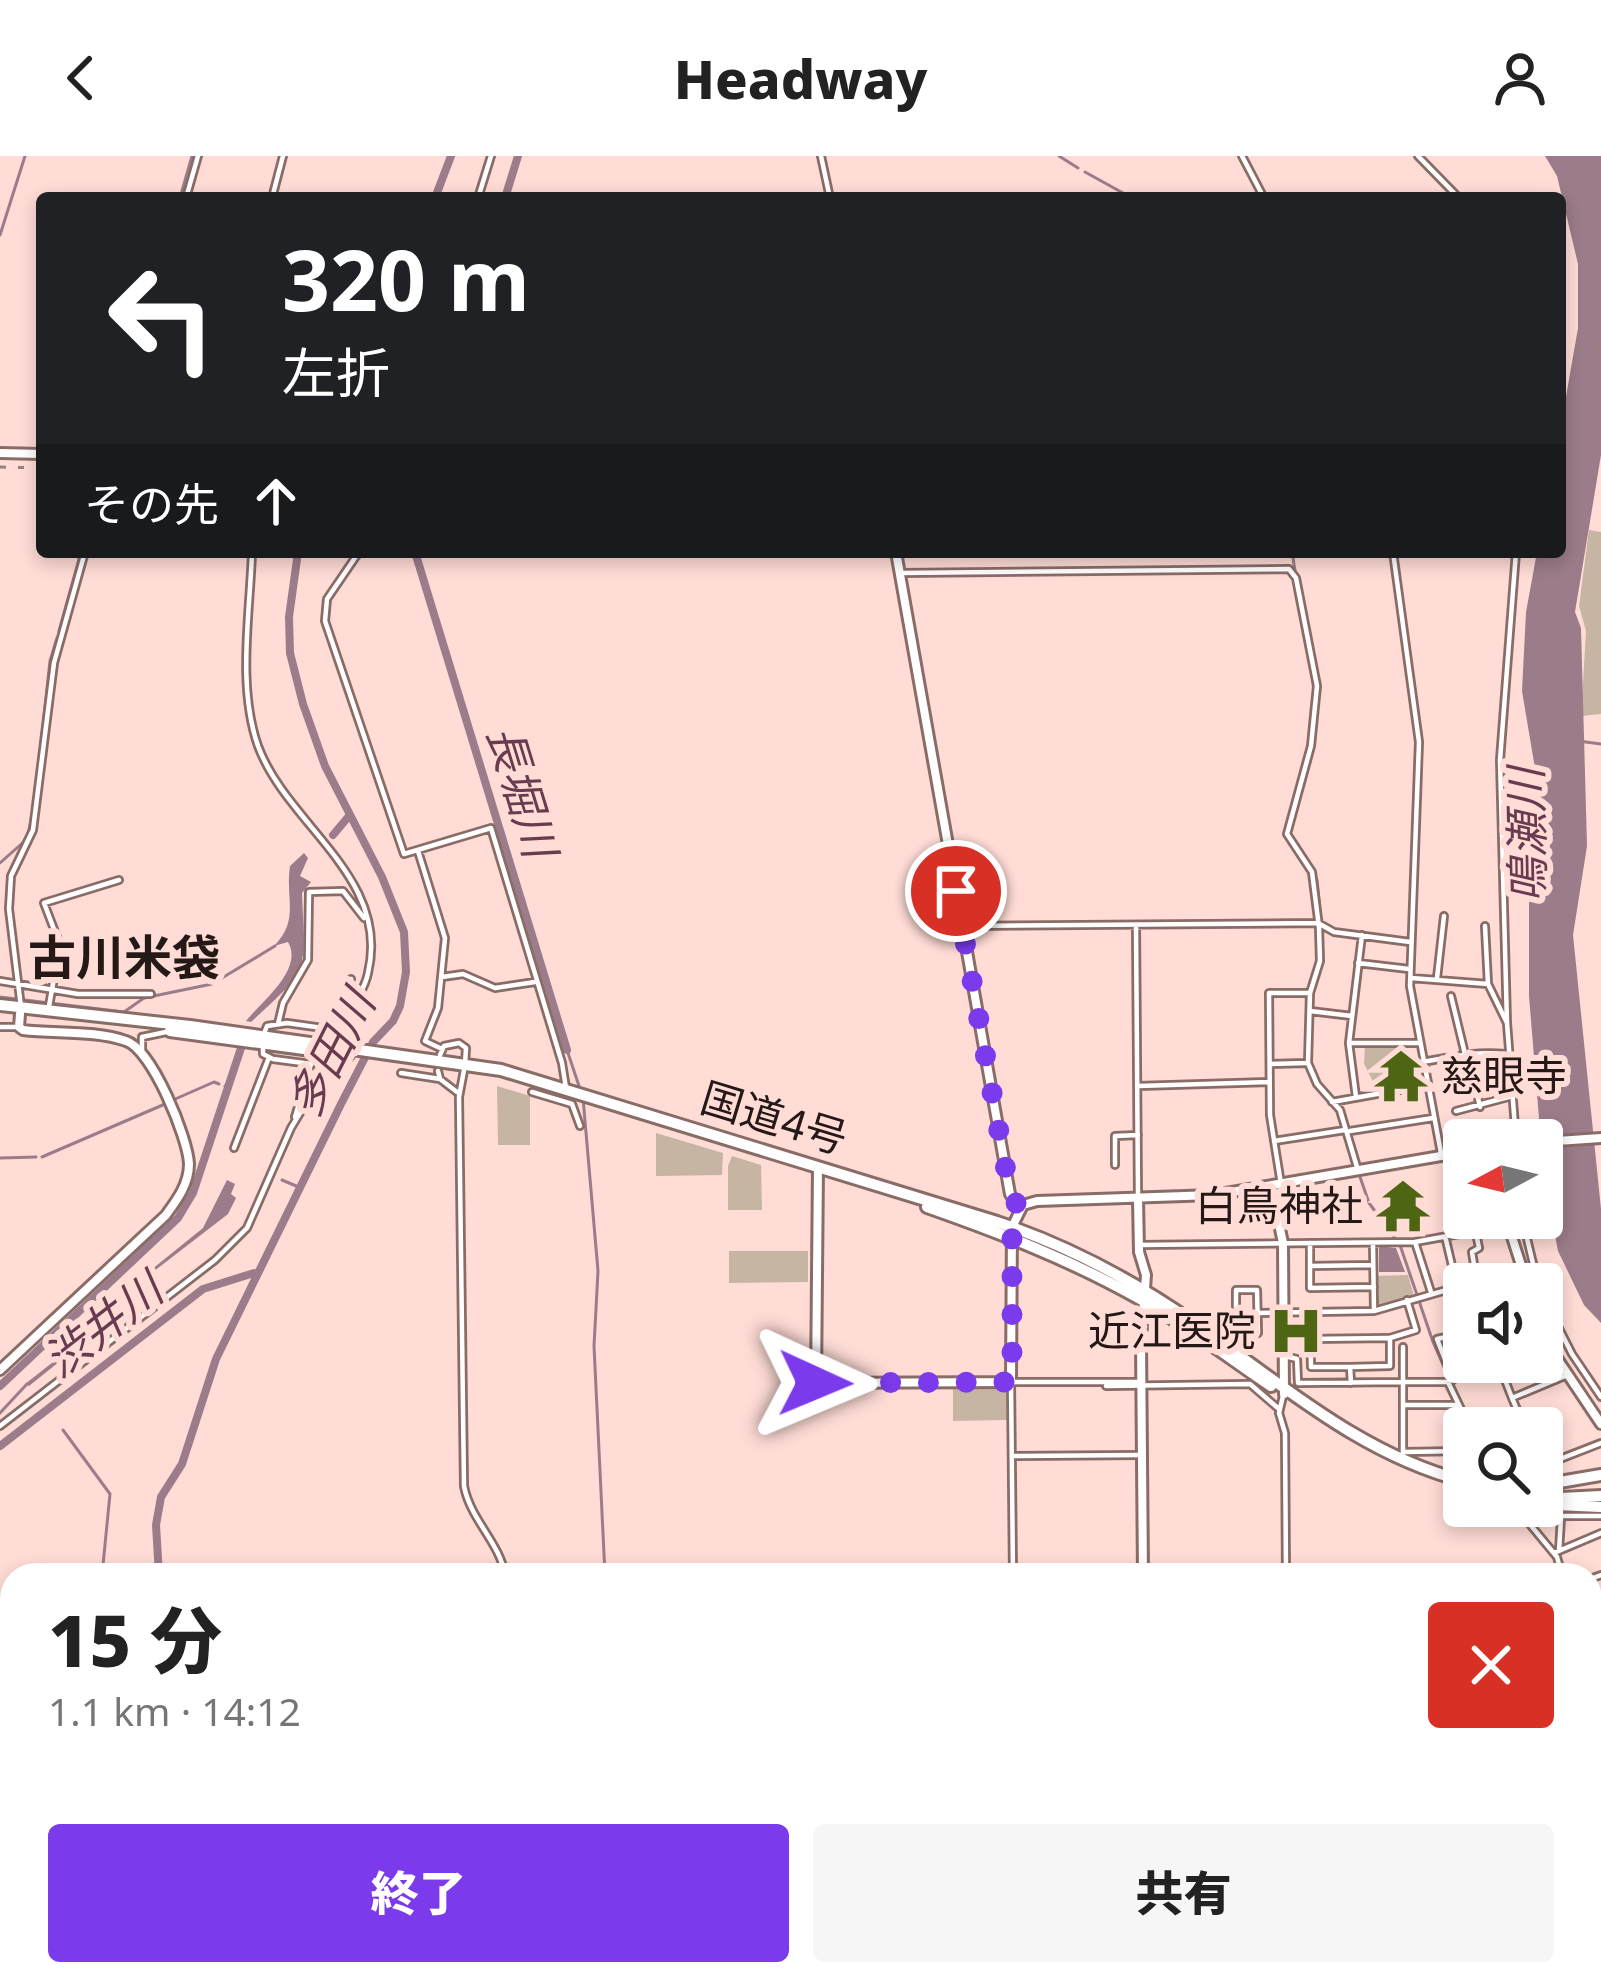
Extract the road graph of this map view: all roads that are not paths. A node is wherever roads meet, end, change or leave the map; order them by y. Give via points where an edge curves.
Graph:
1 (198, 156) edge
2 (284, 156) edge
3 (491, 156) edge
4 (821, 156) edge
5 (1242, 156) edge
6 (1418, 156) edge
7 (188, 192) edge
8 (274, 192) edge
9 (480, 192) edge
10 (829, 192) edge
11 (1258, 192) edge
12 (1453, 192) edge
13 (0, 453) edge
14 (36, 454) edge
15 (83, 558) edge
16 (252, 558) edge
17 (355, 558) edge
18 (897, 558) edge
19 (1394, 558) edge
20 (1516, 558) edge
21 (900, 573) junction
22 (418, 851) junction
23 (119, 880) dead end
24 (1444, 916) dead end
25 (367, 920) junction
26 (1318, 923) junction
27 (1136, 925) junction
28 (963, 926) junction
29 (1485, 926) dead end
30 (1362, 935) junction
31 (1410, 942) junction
32 (1358, 963) junction
33 (1409, 973) junction
34 (442, 977) junction
35 (1437, 978) junction
36 (351, 980) dead end
37 (0, 981) edge
38 (537, 982) junction
39 (1488, 984) junction
40 (20, 985) junction
41 (52, 990) junction
42 (1310, 993) junction
43 (151, 994) dead end
44 (1451, 996) dead end
45 (49, 1006) junction
46 (0, 1008) edge
47 (21, 1010) junction
48 (1310, 1011) junction
49 (1352, 1016) junction
50 (1507, 1023) junction
51 (278, 1024) junction
52 (0, 1027) edge
53 (334, 1031) junction
54 (178, 1032) junction
55 (263, 1040) junction
56 (1349, 1043) junction
57 (1420, 1043) junction
58 (142, 1051) junction
59 (1465, 1054) junction
60 (271, 1058) junction
61 (333, 1058) dead end
62 (1424, 1062) junction
63 (1308, 1063) junction
64 (1270, 1064) junction
65 (464, 1066) junction
66 (401, 1073) dead end
67 (1270, 1082) junction
68 (1511, 1084) junction
69 (1427, 1085) junction
70 (1475, 1085) dead end
71 (1138, 1086) junction
72 (532, 1092) dead end
73 (572, 1095) junction
74 (1513, 1096) junction
75 (459, 1097) junction
76 (1356, 1097) junction
77 (1332, 1102) junction
78 (1480, 1107) junction
79 (1456, 1111) dead end
80 (1432, 1118) junction
81 (1515, 1119) edge
82 (580, 1126) dead end
83 (292, 1128) junction
84 (1347, 1131) junction
85 (1138, 1135) junction
86 (1601, 1138) edge
87 (1274, 1141) junction
88 (1563, 1141) edge
89 (234, 1148) dead end
90 (1442, 1156) joint
91 (1115, 1165) dead end
92 (818, 1169) junction
93 (1358, 1171) junction
94 (1276, 1185) junction
95 (1138, 1199) junction
96 (1019, 1208) junction
97 (1012, 1232) junction
98 (1443, 1237) edge
99 (1373, 1242) junction
100 (1415, 1242) junction
101 (1310, 1243) junction
102 (1283, 1244) junction
103 (1139, 1246) junction
104 (1373, 1264) junction
105 (1310, 1266) junction
106 (1374, 1287) junction
107 (1443, 1290) edge
108 (1432, 1292) junction
109 (1142, 1295) junction
110 (1406, 1300) junction
111 (1374, 1311) junction
112 (1236, 1312) junction
113 (1310, 1312) junction
114 (1258, 1313) junction
115 (1284, 1313) junction
116 (1188, 1319) junction
117 (1390, 1338) junction
118 (1563, 1338) edge
119 (1310, 1339) junction
120 (1403, 1347) dead end
121 (1570, 1352) junction
122 (1285, 1356) junction
123 (1350, 1367) junction
124 (0, 1370) edge
125 (1563, 1371) edge
126 (1566, 1376) junction
127 (1443, 1381) edge
128 (1012, 1382) junction
129 (1403, 1382) junction
130 (1141, 1383) junction
131 (1351, 1383) junction
132 (1451, 1383) edge
133 (1506, 1383) edge
134 (1574, 1385) junction
135 (1106, 1386) dead end
136 (1284, 1390) junction
137 (1601, 1397) edge
138 (1512, 1398) junction
139 (1403, 1405) junction
140 (1459, 1405) joint
141 (1516, 1407) edge
142 (1279, 1409) junction
143 (1601, 1424) edge
144 (0, 1426) edge
145 (1601, 1442) edge
146 (1443, 1453) edge
147 (1141, 1455) junction
148 (1013, 1456) junction
149 (1402, 1456) junction
150 (1563, 1457) edge
151 (1443, 1475) edge
152 (1601, 1475) edge
153 (1443, 1478) edge
154 (1563, 1491) edge
155 (1601, 1493) edge
156 (1563, 1498) edge
157 (1563, 1505) edge
158 (1601, 1511) edge
159 (1563, 1518) edge
160 (1532, 1527) edge
161 (1560, 1527) edge
162 (1601, 1534) edge
163 (1556, 1552) junction
164 (502, 1563) edge
165 (1013, 1563) edge
166 (1143, 1563) edge
167 (1286, 1563) edge
168 (1559, 1563) edge

1 - 7 street
2 - 8 street
3 - 9 street
4 - 10 street
5 - 11 street
6 - 12 street
13 - 14 street
15 - 40 street via 54,664 32,836 11,875
16 - 25 street via 247,677 256,741 348,873
17 - 22 street via 326,599 325,621 404,854
18 - 21 street
19 - 31 street via 1418,740
20 - 50 street via 1500,760
21 - 26 street via 1289,568 1317,686 1286,835 1313,877
21 - 28 street
22 - 34 street via 443,921
22 - 38 street via 491,828
23 - 41 street via 44,903 60,944
24 - 35 street
25 - 51 street via 344,890 310,892 308,960
25 - 53 street via 368,974
26 - 27 street
26 - 30 street
26 - 42 street via 1320,961
27 - 28 street
27 - 71 street
28 - 96 street
29 - 39 street
30 - 31 street
30 - 32 street
31 - 33 street
32 - 33 street
32 - 49 street
33 - 35 street
33 - 57 street
34 - 38 street via 464,974 495,988
34 - 65 street via 425,1041 441,1052 463,1045
35 - 39 street
36 - 53 street
37 - 40 street
38 - 73 street
39 - 50 street
40 - 41 street
40 - 47 street
41 - 43 street
41 - 45 street
42 - 48 street
42 - 64 street via 1269,993
44 - 59 street
45 - 47 highway, 国道4号
45 - 55 highway, 国道4号
46 - 47 highway, 国道4号
47 - 52 street
47 - 54 highway, 国道4号
47 - 58 street
48 - 49 street
48 - 63 street
49 - 56 street
50 - 68 street
51 - 53 street
51 - 55 street via 265,1028
54 - 55 highway, 国道4号
54 - 58 street via 147,1034
55 - 60 street
55 - 65 highway, 国道4号
56 - 57 street
56 - 76 street
57 - 62 street
58 - 124 street via 187,1150 184,1186 159,1221
59 - 62 street
59 - 68 street via 1505,1054
60 - 83 street via 311,1064
60 - 89 street
61 - 83 street
62 - 69 street
63 - 64 street
63 - 77 street
64 - 67 street
65 - 73 highway, 国道4号
65 - 75 street
66 - 75 street via 439,1075
67 - 71 street
67 - 87 street
68 - 74 street
69 - 76 street
69 - 80 street
70 - 78 street
71 - 85 street
72 - 73 street
73 - 82 street
73 - 92 highway, 国道4号
74 - 78 street
74 - 81 street
75 - 164 street via 464,1486
76 - 77 street
77 - 84 street
78 - 79 street
80 - 84 street
80 - 90 street
83 - 144 street via 249,1225 215,1260
84 - 87 street
84 - 93 street
85 - 91 street via 1115,1136
85 - 95 street
86 - 88 street
87 - 94 street
90 - 93 street
92 - 97 highway, 国道4号
92 - 128 street via 815,1383
93 - 94 street
94 - 95 street
94 - 102 street
95 - 96 street
95 - 103 street
96 - 97 street
97 - 109 highway, 国道4号
97 - 128 street
98 - 100 street
99 - 100 street
99 - 101 street
99 - 104 street
100 - 108 street
101 - 102 street
101 - 105 street
102 - 103 street
102 - 115 street
103 - 109 street
104 - 105 street
104 - 106 street
105 - 106 street via 1310,1288
106 - 111 street
107 - 108 street
108 - 110 street
109 - 116 highway, 国道4号
109 - 130 street
109 - 136 highway, 国道4号
110 - 111 street
110 - 117 street via 1416,1330
111 - 113 street
112 - 114 street via 1236,1334 1258,1333
112 - 114 street via 1236,1290 1257,1290
112 - 116 street
113 - 115 street
113 - 119 street
114 - 115 street
115 - 122 street
116 - 136 highway, 国道4号
117 - 119 street
117 - 123 street via 1390,1366
118 - 121 street
119 - 123 street via 1311,1367
120 - 129 street
121 - 134 street
121 - 137 street
122 - 131 street via 1297,1359 1298,1383
122 - 136 street
123 - 131 street
125 - 126 street
126 - 134 street
126 - 138 street
127 - 129 street
128 - 130 street
128 - 148 street
129 - 131 street
129 - 139 street
130 - 135 street
130 - 142 street via 1250,1384
130 - 147 street
132 - 140 street
133 - 138 street
134 - 143 street
136 - 142 street
136 - 149 highway, 国道4号
136 - 153 highway, 国道4号 via 1371,1450
138 - 141 street
139 - 140 street
139 - 149 street
142 - 167 street
145 - 150 street
146 - 149 street
147 - 148 street
147 - 166 street
148 - 165 street
149 - 151 highway, 国道4号
152 - 154 highway
155 - 156 highway
157 - 158 highway
158 - 159 street
160 - 163 street
161 - 163 street
162 - 163 street
163 - 168 street

